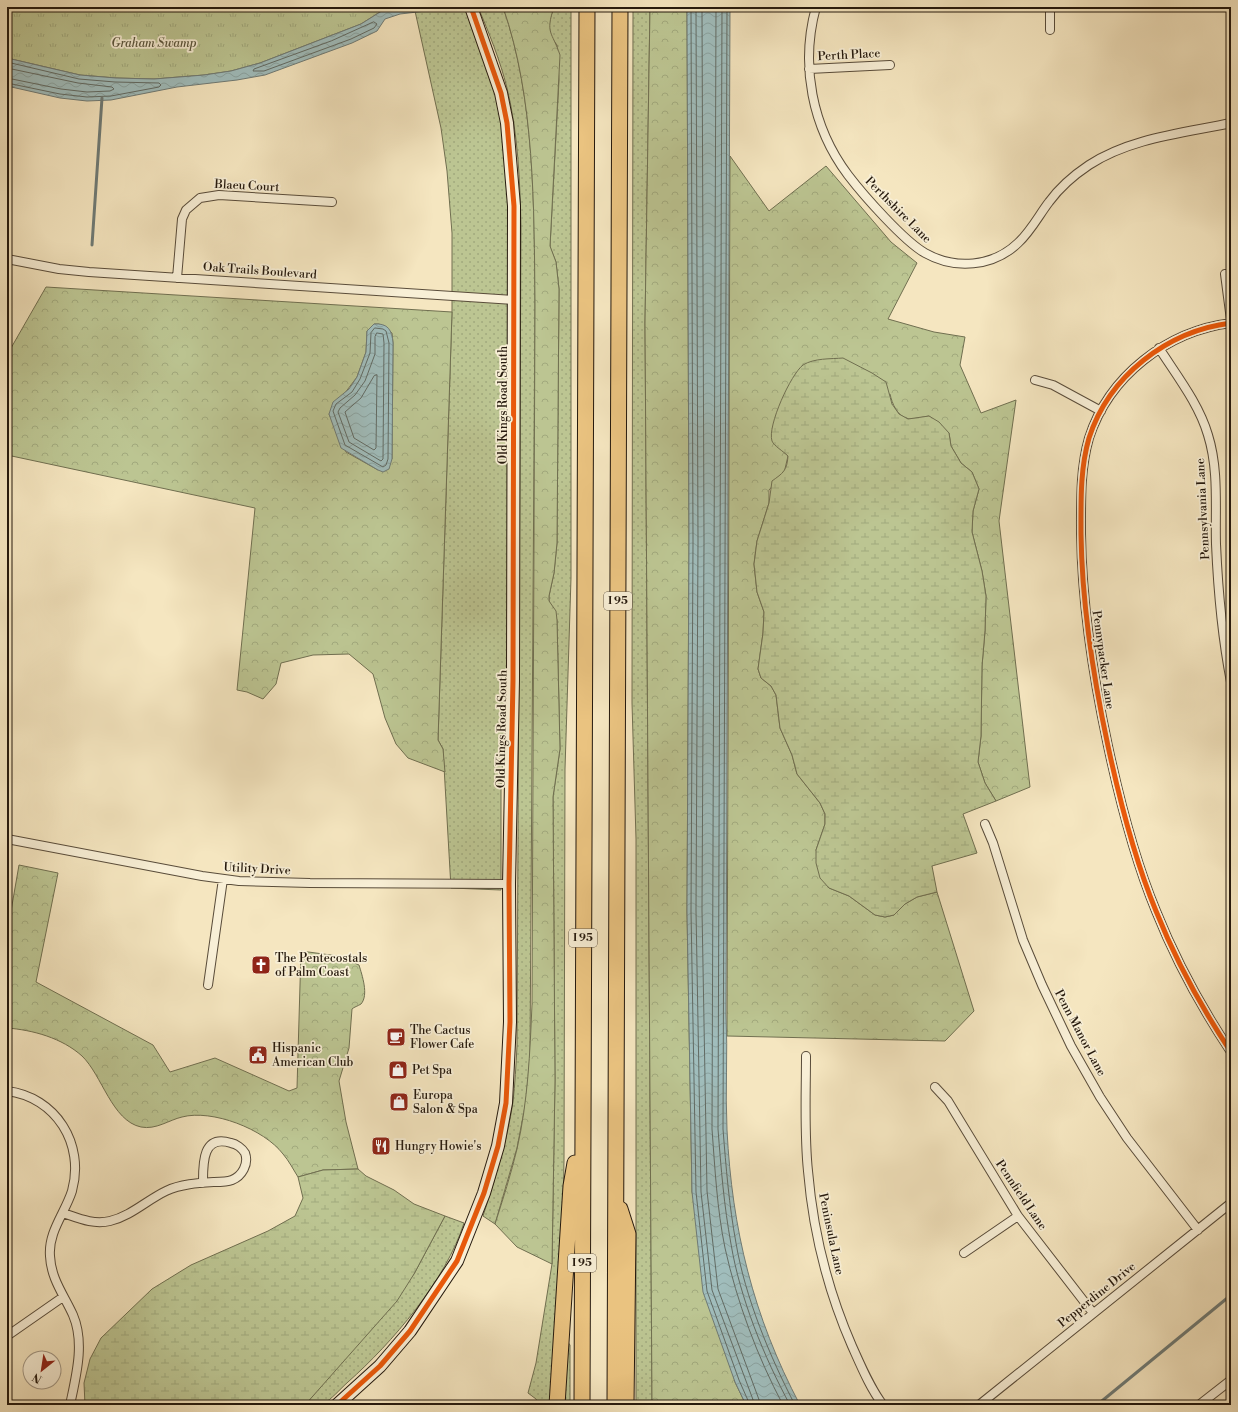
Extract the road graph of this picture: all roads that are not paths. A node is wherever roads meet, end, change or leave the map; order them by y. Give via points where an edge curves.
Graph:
1 (471, 7) edge
2 (587, 7) edge
3 (620, 7) edge
4 (816, 7) edge
5 (1050, 7) edge
6 (1050, 30) dead end
7 (890, 65) dead end
8 (809, 69) junction
9 (1231, 123) edge
10 (7, 189) edge
11 (332, 202) dead end
12 (7, 209) edge
13 (7, 259) edge
14 (1225, 274) dead end
15 (177, 278) junction
16 (513, 300) junction
17 (1231, 321) edge
18 (1160, 348) junction
19 (1034, 380) dead end
20 (1101, 411) junction
21 (1231, 682) edge
22 (985, 824) dead end
23 (7, 839) edge
24 (223, 879) junction
25 (509, 884) junction
26 (208, 985) dead end
27 (1231, 1052) edge
28 (806, 1056) dead end
29 (935, 1087) dead end
30 (7, 1091) edge
31 (582, 1121) junction
32 (202, 1183) junction
33 (616, 1195) junction
34 (1231, 1203) edge
35 (63, 1213) junction
36 (1018, 1216) junction
37 (1198, 1230) junction
38 (964, 1253) dead end
39 (63, 1297) junction
40 (1093, 1313) junction
41 (7, 1336) edge
42 (1231, 1380) edge
43 (70, 1405) edge
44 (337, 1405) edge
45 (557, 1405) edge
46 (582, 1405) edge
47 (615, 1405) edge
48 (626, 1405) edge
49 (883, 1405) edge
50 (979, 1405) edge
51 (1199, 1405) edge

1 - 16 street, Old Kings Road South via 501,93 507,123 514,206
2 - 31 highway, I 95
3 - 33 highway, I 95
4 - 8 street, Perthshire Lane via 809,40
5 - 6 street
7 - 8 street, Perth Place
8 - 9 street, Perthshire Lane via 814,105 822,130 849,176 913,244 930,256 957,263 982,263 1008,252 1024,238 1060,189 1073,176 1098,159 1139,142
10 - 12 street
11 - 15 street, Blaeu Court via 219,196 200,198 189,207 182,219
13 - 15 street, Oak Trails Boulevard via 59,269
14 - 17 street
15 - 16 street, Oak Trails Boulevard
16 - 25 street, Old Kings Road South via 513,680
17 - 18 street, Pennypacker Lane via 1201,329
18 - 20 street, Pennypacker Lane via 1125,378
18 - 21 street, Pennsylvania Lane via 1199,413 1211,445 1220,606
19 - 20 street via 1053,385
20 - 27 street, Pennypacker Lane via 1092,430 1084,458 1081,509 1087,624 1098,702 1121,804 1147,889 1188,981
22 - 37 street, Penn Manor Lane via 1026,947 1071,1046 1127,1138
23 - 24 street, Utility Drive
24 - 25 street, Utility Drive via 302,883
24 - 26 street
25 - 44 street, Old Kings Road South via 509,1072 498,1146 484,1193 457,1262 439,1290 410,1331 380,1366
28 - 49 street, Peninsula Lane via 808,1171 819,1248 849,1340 868,1381
29 - 36 street, Pennfield Lane via 948,1101
30 - 35 street via 39,1101 58,1118 70,1136 75,1156 74,1178
31 - 45 highway via 571,1186
31 - 46 highway, I 95
32 - 32 street via 231,1181 239,1175 247,1160 244,1151 226,1141 215,1142 203,1158
32 - 35 street via 167,1191 110,1221 91,1222
33 - 47 highway, I 95
33 - 48 highway via 628,1234
34 - 37 street, Pepperdine Drive
35 - 39 street via 52,1235 50,1257 56,1283
36 - 38 street
36 - 40 street, Pennfield Lane
37 - 40 street, Pepperdine Drive
39 - 41 street
39 - 43 street via 74,1316 79,1347
40 - 50 street, Pepperdine Drive
42 - 51 street

